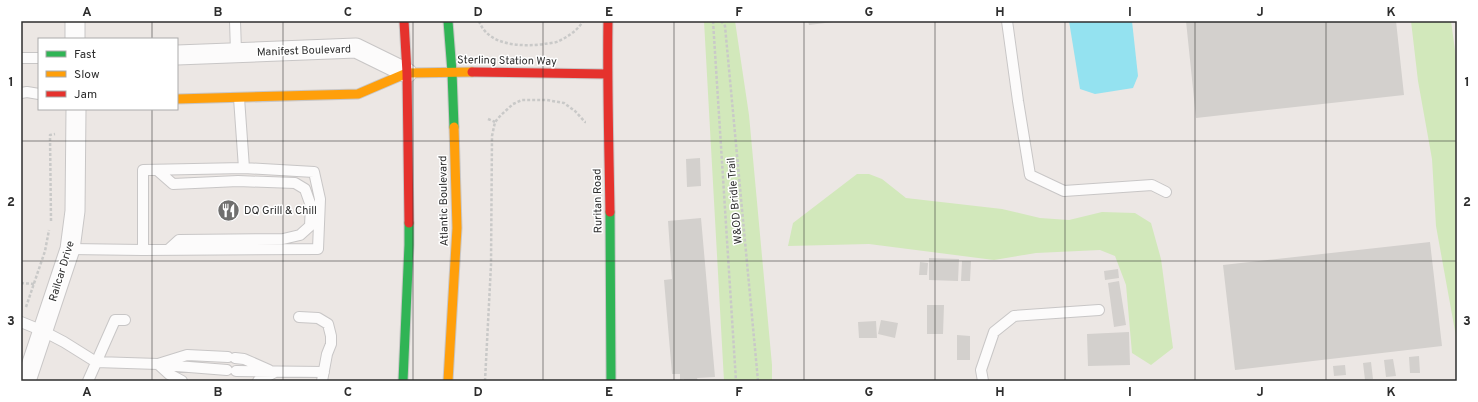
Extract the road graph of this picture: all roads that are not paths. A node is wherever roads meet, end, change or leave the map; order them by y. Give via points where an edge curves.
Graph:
1 (75, 21) edge
2 (235, 21) edge
3 (404, 21) edge
4 (448, 21) edge
5 (608, 21) edge
6 (1007, 21) edge
7 (75, 38) edge
8 (236, 52) junction
9 (178, 55) edge
10 (21, 58) edge
11 (38, 58) edge
12 (452, 72) junction
13 (407, 73) junction
14 (607, 74) junction
15 (21, 93) edge
16 (38, 94) edge
17 (239, 98) junction
18 (178, 99) edge
19 (76, 110) edge
20 (244, 168) junction
21 (157, 170) junction
22 (1166, 192) dead end
23 (70, 249) junction
24 (143, 250) junction
25 (168, 250) junction
26 (1099, 310) dead end
27 (22, 318) edge
28 (299, 318) dead end
29 (125, 320) dead end
30 (43, 331) junction
31 (96, 362) junction
32 (158, 364) junction
33 (275, 372) junction
34 (323, 377) edge
35 (26, 381) edge
36 (88, 381) edge
37 (182, 381) edge
38 (258, 381) edge
39 (403, 381) edge
40 (448, 381) edge
41 (611, 381) edge
42 (983, 381) edge

1 - 7 street
2 - 8 lane
3 - 13 street
4 - 12 street, Atlantic Boulevard
5 - 14 street, Ruritan Road
6 - 22 lane via 1030,175 1064,191 1152,185
8 - 9 street, Manifest Boulevard
8 - 13 street, Manifest Boulevard via 356,48
10 - 11 lane
12 - 13 street, Sterling Station Way
12 - 14 street, Sterling Station Way
12 - 40 street, Atlantic Boulevard via 457,228
13 - 17 street via 358,94
13 - 39 street via 409,245
14 - 41 street, Ruritan Road
15 - 16 lane
17 - 18 street
17 - 20 lane
19 - 23 street, Railcar Drive via 75,211
20 - 21 lane
20 - 25 lane via 314,172 320,200 318,249
21 - 24 lane via 143,170
21 - 25 lane via 173,184 238,181 295,183 305,189 310,206 310,226 300,235 283,239 179,240
23 - 24 lane
23 - 30 street, Railcar Drive
24 - 25 lane
26 - 42 lane via 1014,316 994,332 981,370
27 - 30 lane
28 - 34 lane via 318,318 328,324 331,344
29 - 31 lane via 115,320
30 - 31 lane
30 - 35 street, Railcar Drive
31 - 32 lane
31 - 36 lane
32 - 33 lane
32 - 33 lane via 187,355 231,358 244,359
32 - 37 lane
33 - 34 lane
33 - 38 lane

